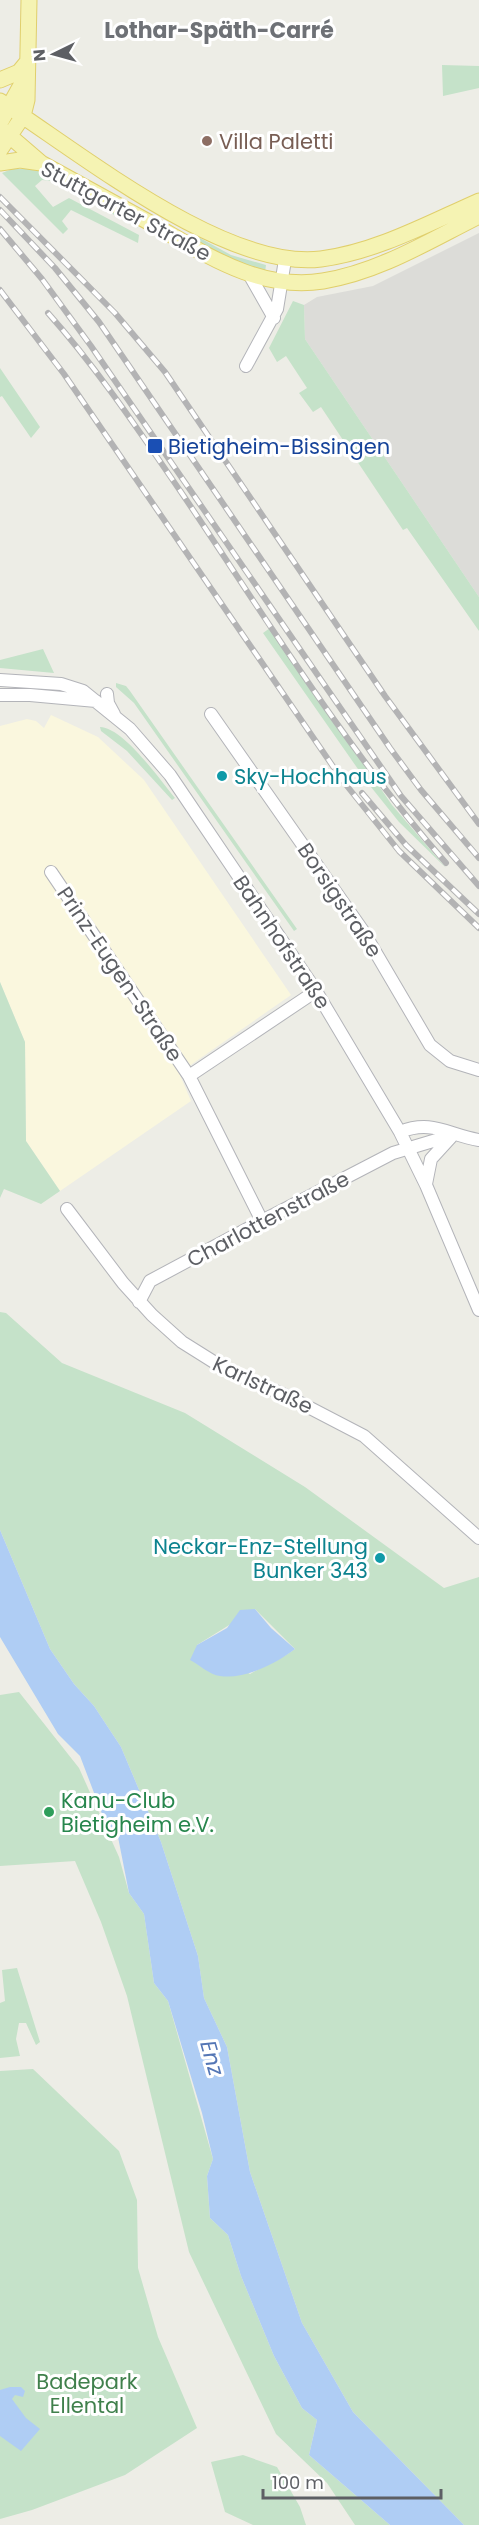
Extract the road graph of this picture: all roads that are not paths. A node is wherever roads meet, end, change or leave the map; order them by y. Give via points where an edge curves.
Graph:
1 (29, 0) edge
2 (28, 67) junction
3 (0, 80) edge
4 (11, 108) edge
5 (0, 123) edge
6 (6, 132) edge
7 (0, 150) edge
8 (0, 163) edge
9 (41, 163) junction
10 (479, 201) edge
11 (479, 216) edge
12 (285, 260) junction
13 (249, 274) junction
14 (282, 282) junction
15 (274, 318) junction
16 (246, 366) dead end
17 (0, 680) edge
18 (107, 694) dead end
19 (0, 695) edge
20 (96, 701) junction
21 (211, 714) dead end
22 (114, 715) junction
23 (51, 872) dead end
24 (316, 991) junction
25 (479, 1070) edge
26 (189, 1076) junction
27 (400, 1132) junction
28 (453, 1135) junction
29 (479, 1140) edge
30 (408, 1147) junction
31 (426, 1185) junction
32 (68, 1209) dead end
33 (262, 1221) junction
34 (139, 1302) junction
35 (479, 1310) edge
36 (479, 1538) edge

1 - 2 main road
2 - 3 main road
2 - 4 main road via 27,100
4 - 5 main road
4 - 6 main road
4 - 12 main road, Stuttgarter Straße via 150,200 233,244
6 - 7 main road
6 - 9 main road
8 - 9 main road, Stuttgarter Straße
9 - 13 main road, Stuttgarter Straße via 203,253
10 - 12 main road, Stuttgarter Straße via 345,255
11 - 14 main road, Stuttgarter Straße via 352,274 312,282
12 - 14 street
13 - 14 main road, Stuttgarter Straße
13 - 15 street
14 - 15 street
15 - 16 street
17 - 20 street, Bahnhofstraße via 69,686
18 - 22 street, Bahnhofstraße
19 - 20 street
20 - 22 street, Bahnhofstraße
21 - 25 street, Borsigstraße via 363,932 430,1045 450,1061
22 - 24 street, Bahnhofstraße via 151,750 170,775
23 - 26 street, Prinz-Eugen-Straße
24 - 26 street, Prinz-Eugen-Straße
24 - 27 street, Bahnhofstraße
26 - 33 street, Prinz-Eugen-Straße
27 - 28 street via 437,1126
27 - 30 street, Bahnhofstraße
28 - 29 street
28 - 30 street, Charlottenstraße
28 - 31 street via 434,1154
30 - 31 street, Bahnhofstraße
30 - 33 street, Charlottenstraße
31 - 35 street, Bahnhofstraße
32 - 34 street, Karlstraße
33 - 34 street, Charlottenstraße via 150,1281
34 - 36 street, Karlstraße via 206,1358 364,1436

